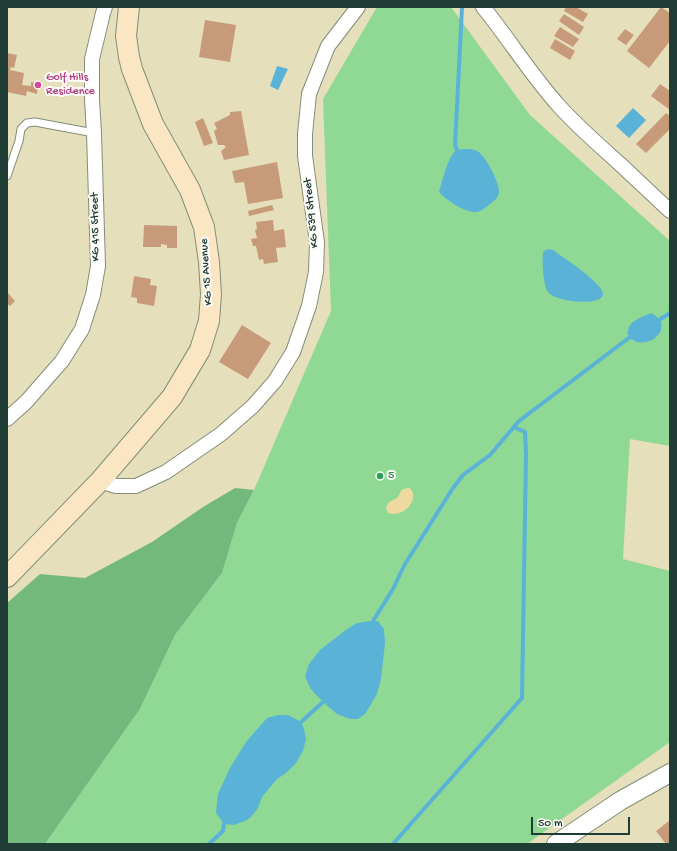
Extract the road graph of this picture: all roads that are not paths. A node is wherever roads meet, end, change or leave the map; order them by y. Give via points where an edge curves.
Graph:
1 (105, 7) edge
2 (129, 7) edge
3 (358, 7) edge
4 (483, 7) edge
5 (94, 133) junction
6 (7, 176) edge
7 (670, 211) edge
8 (7, 420) edge
9 (100, 481) junction
10 (7, 577) edge
11 (670, 773) edge
12 (556, 844) edge

1 - 5 street, KG 415 Street via 92,59
2 - 9 main road, KG 15 Avenue via 126,36 132,69 153,124 190,190 204,227 211,294 209,322 200,350 192,364 172,397
3 - 9 street, KG 539 Street via 328,46 309,94 305,156 317,242 316,272 309,306 293,352 275,382 253,406 221,434 166,472 136,486 116,486
4 - 7 street via 559,105 592,140
5 - 6 lane via 34,122 27,123 21,129
5 - 8 street, KG 415 Street via 98,266 93,295 82,329 62,361
9 - 10 main road, KG 15 Avenue
11 - 12 street via 620,801

